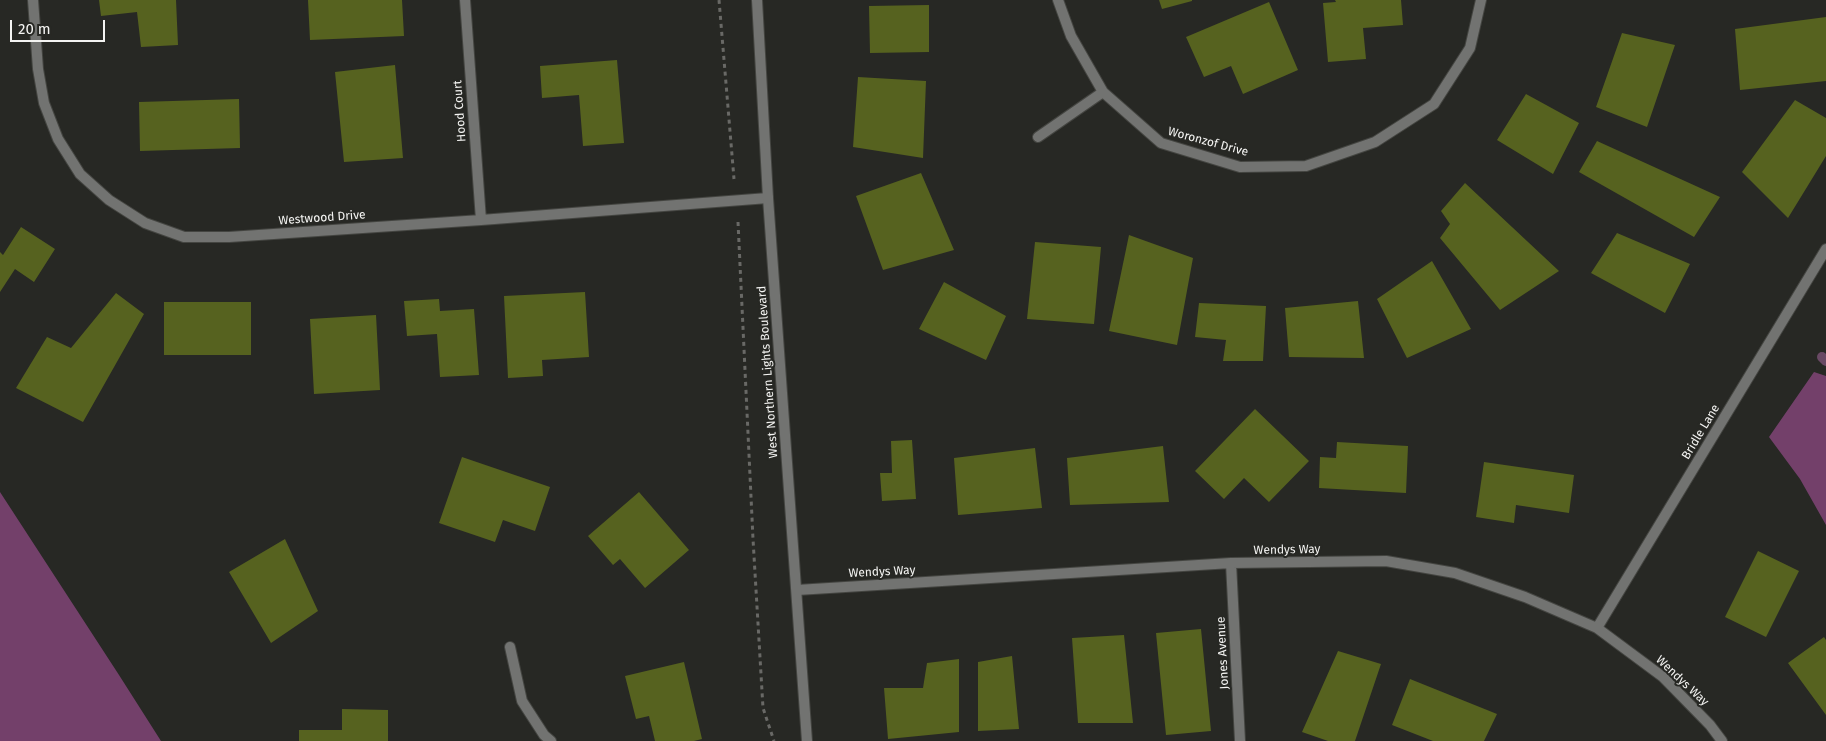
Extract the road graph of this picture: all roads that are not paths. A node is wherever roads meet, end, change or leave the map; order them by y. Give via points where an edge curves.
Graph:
1 (33, 0) edge
2 (465, 0) edge
3 (757, 0) edge
4 (1058, 0) edge
5 (1481, 0) edge
6 (1103, 92) junction
7 (1038, 137) dead end
8 (768, 198) junction
9 (481, 220) junction
10 (1826, 249) edge
11 (1231, 563) junction
12 (796, 590) junction
13 (1597, 628) junction
14 (510, 647) dead end
15 (551, 741) edge
16 (807, 741) edge
17 (1240, 741) edge
18 (1722, 741) edge

1 - 9 street, Westwood Drive via 42,95 58,139 80,174 109,200 145,223 184,237 229,237
2 - 9 street, Hood Court
3 - 8 street, West Northern Lights Boulevard
4 - 6 street, Woronzof Drive via 1071,36
5 - 6 street, Woronzof Drive via 1470,48 1434,104 1375,142 1306,166 1240,166 1161,143
6 - 7 street
8 - 9 street, Westwood Drive
8 - 12 street, West Northern Lights Boulevard
10 - 13 street, Bridle Lane
11 - 12 street, Wendys Way
11 - 13 street, Wendys Way via 1386,561 1455,573 1526,597
11 - 17 street, Jones Avenue
12 - 16 street, West Northern Lights Boulevard
13 - 18 street, Wendys Way via 1662,677
14 - 15 street via 522,700

